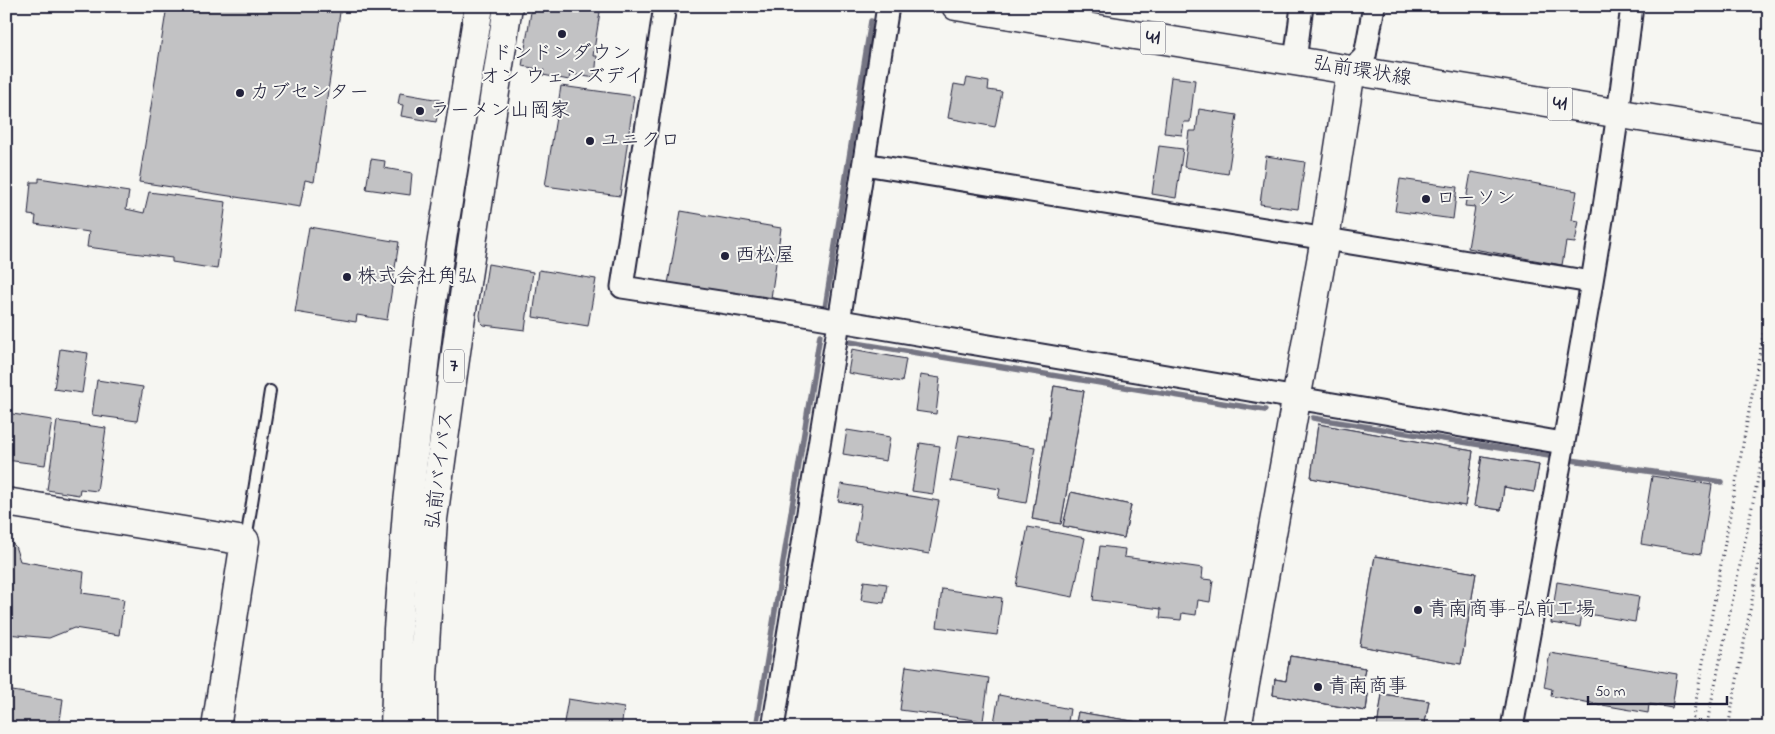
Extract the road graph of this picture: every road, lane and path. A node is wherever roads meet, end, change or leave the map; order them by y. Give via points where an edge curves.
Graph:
1 (479, 6) edge
2 (508, 6) edge
3 (664, 6) edge
4 (888, 6) edge
5 (956, 6) edge
6 (1302, 6) edge
7 (1374, 6) edge
8 (1632, 6) edge
9 (1295, 61) junction
10 (1351, 70) junction
11 (1619, 114) junction
12 (1769, 138) edge
13 (864, 164) junction
14 (1325, 239) junction
15 (1591, 282) junction
16 (1769, 302) edge
17 (839, 322) junction
18 (270, 391) dead end
19 (1296, 398) junction
20 (1769, 425) edge
21 (1563, 443) junction
22 (6, 502) edge
23 (1769, 509) edge
24 (246, 541) junction
25 (216, 728) edge
26 (395, 728) edge
27 (423, 728) edge
28 (773, 728) edge
29 (1237, 728) edge
30 (1512, 728) edge
31 (1691, 728) edge
32 (1706, 728) edge
33 (1728, 728) edge

1 - 26 main road, 弘前バイパス / 7 via 430,315 398,629
2 - 27 main road, 弘前バイパス / 7 via 433,519
3 - 17 street via 622,287
4 - 13 street
5 - 9 main road, 弘前環状線 / 41
6 - 9 street
7 - 10 street via 1365,56
8 - 11 street
9 - 10 main road, 弘前環状線 / 41
10 - 11 main road, 弘前環状線 / 41
10 - 14 main road
11 - 12 main road, 弘前環状線 / 41
11 - 15 street
13 - 14 street
13 - 17 street
14 - 15 street
14 - 19 main road
15 - 21 street
16 - 31 path
17 - 19 street
17 - 28 street
18 - 24 lane
19 - 21 street
19 - 29 main road
20 - 32 path
21 - 30 street
22 - 24 main road
23 - 33 path
24 - 25 main road

